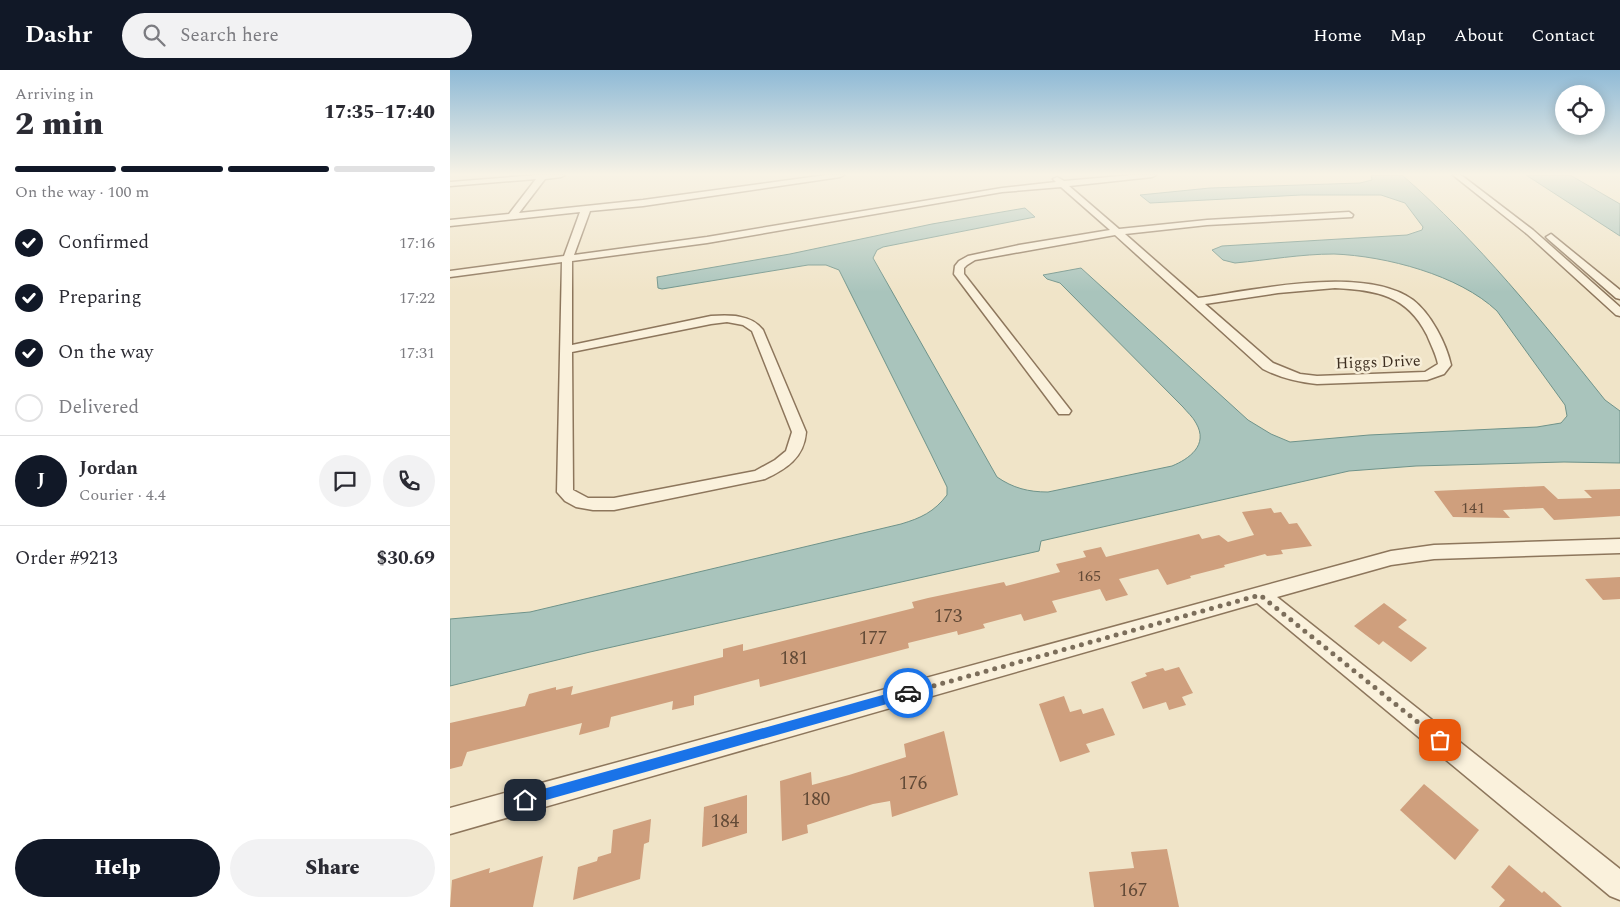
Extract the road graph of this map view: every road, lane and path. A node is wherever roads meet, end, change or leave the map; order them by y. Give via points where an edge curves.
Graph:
1 (513, 214) edge
2 (539, 214) edge
3 (584, 214) edge
4 (859, 214) edge
5 (1097, 214) edge
6 (1507, 214) edge
7 (1522, 214) edge
8 (1349, 215) dead end
9 (511, 217) junction
10 (450, 223) edge
11 (1117, 232) junction
12 (567, 260) junction
13 (450, 274) edge
14 (1620, 296) edge
15 (1196, 302) junction
16 (1620, 313) edge
17 (566, 350) junction
18 (1064, 411) dead end
19 (1620, 546) edge
20 (1260, 595) junction
21 (450, 821) edge
22 (1620, 886) edge

1 - 9 street
2 - 9 street
3 - 12 street
4 - 12 street
5 - 11 street, Higgs Drive
6 - 16 street
7 - 14 street
8 - 11 street via 1244,220
9 - 10 street
11 - 15 street, Higgs Drive
11 - 18 street via 972,258 959,268 959,274
12 - 13 street
12 - 17 street
15 - 15 street, Higgs Drive via 1278,290 1335,285 1364,287 1399,298 1414,308 1444,357 1445,365 1439,372 1427,376 1299,378 1268,366
17 - 17 street via 711,320 741,320 757,330 799,432 799,443 777,467 759,475 614,504 592,505 574,501 565,492
19 - 20 street via 1412,554
20 - 21 street
20 - 22 street

